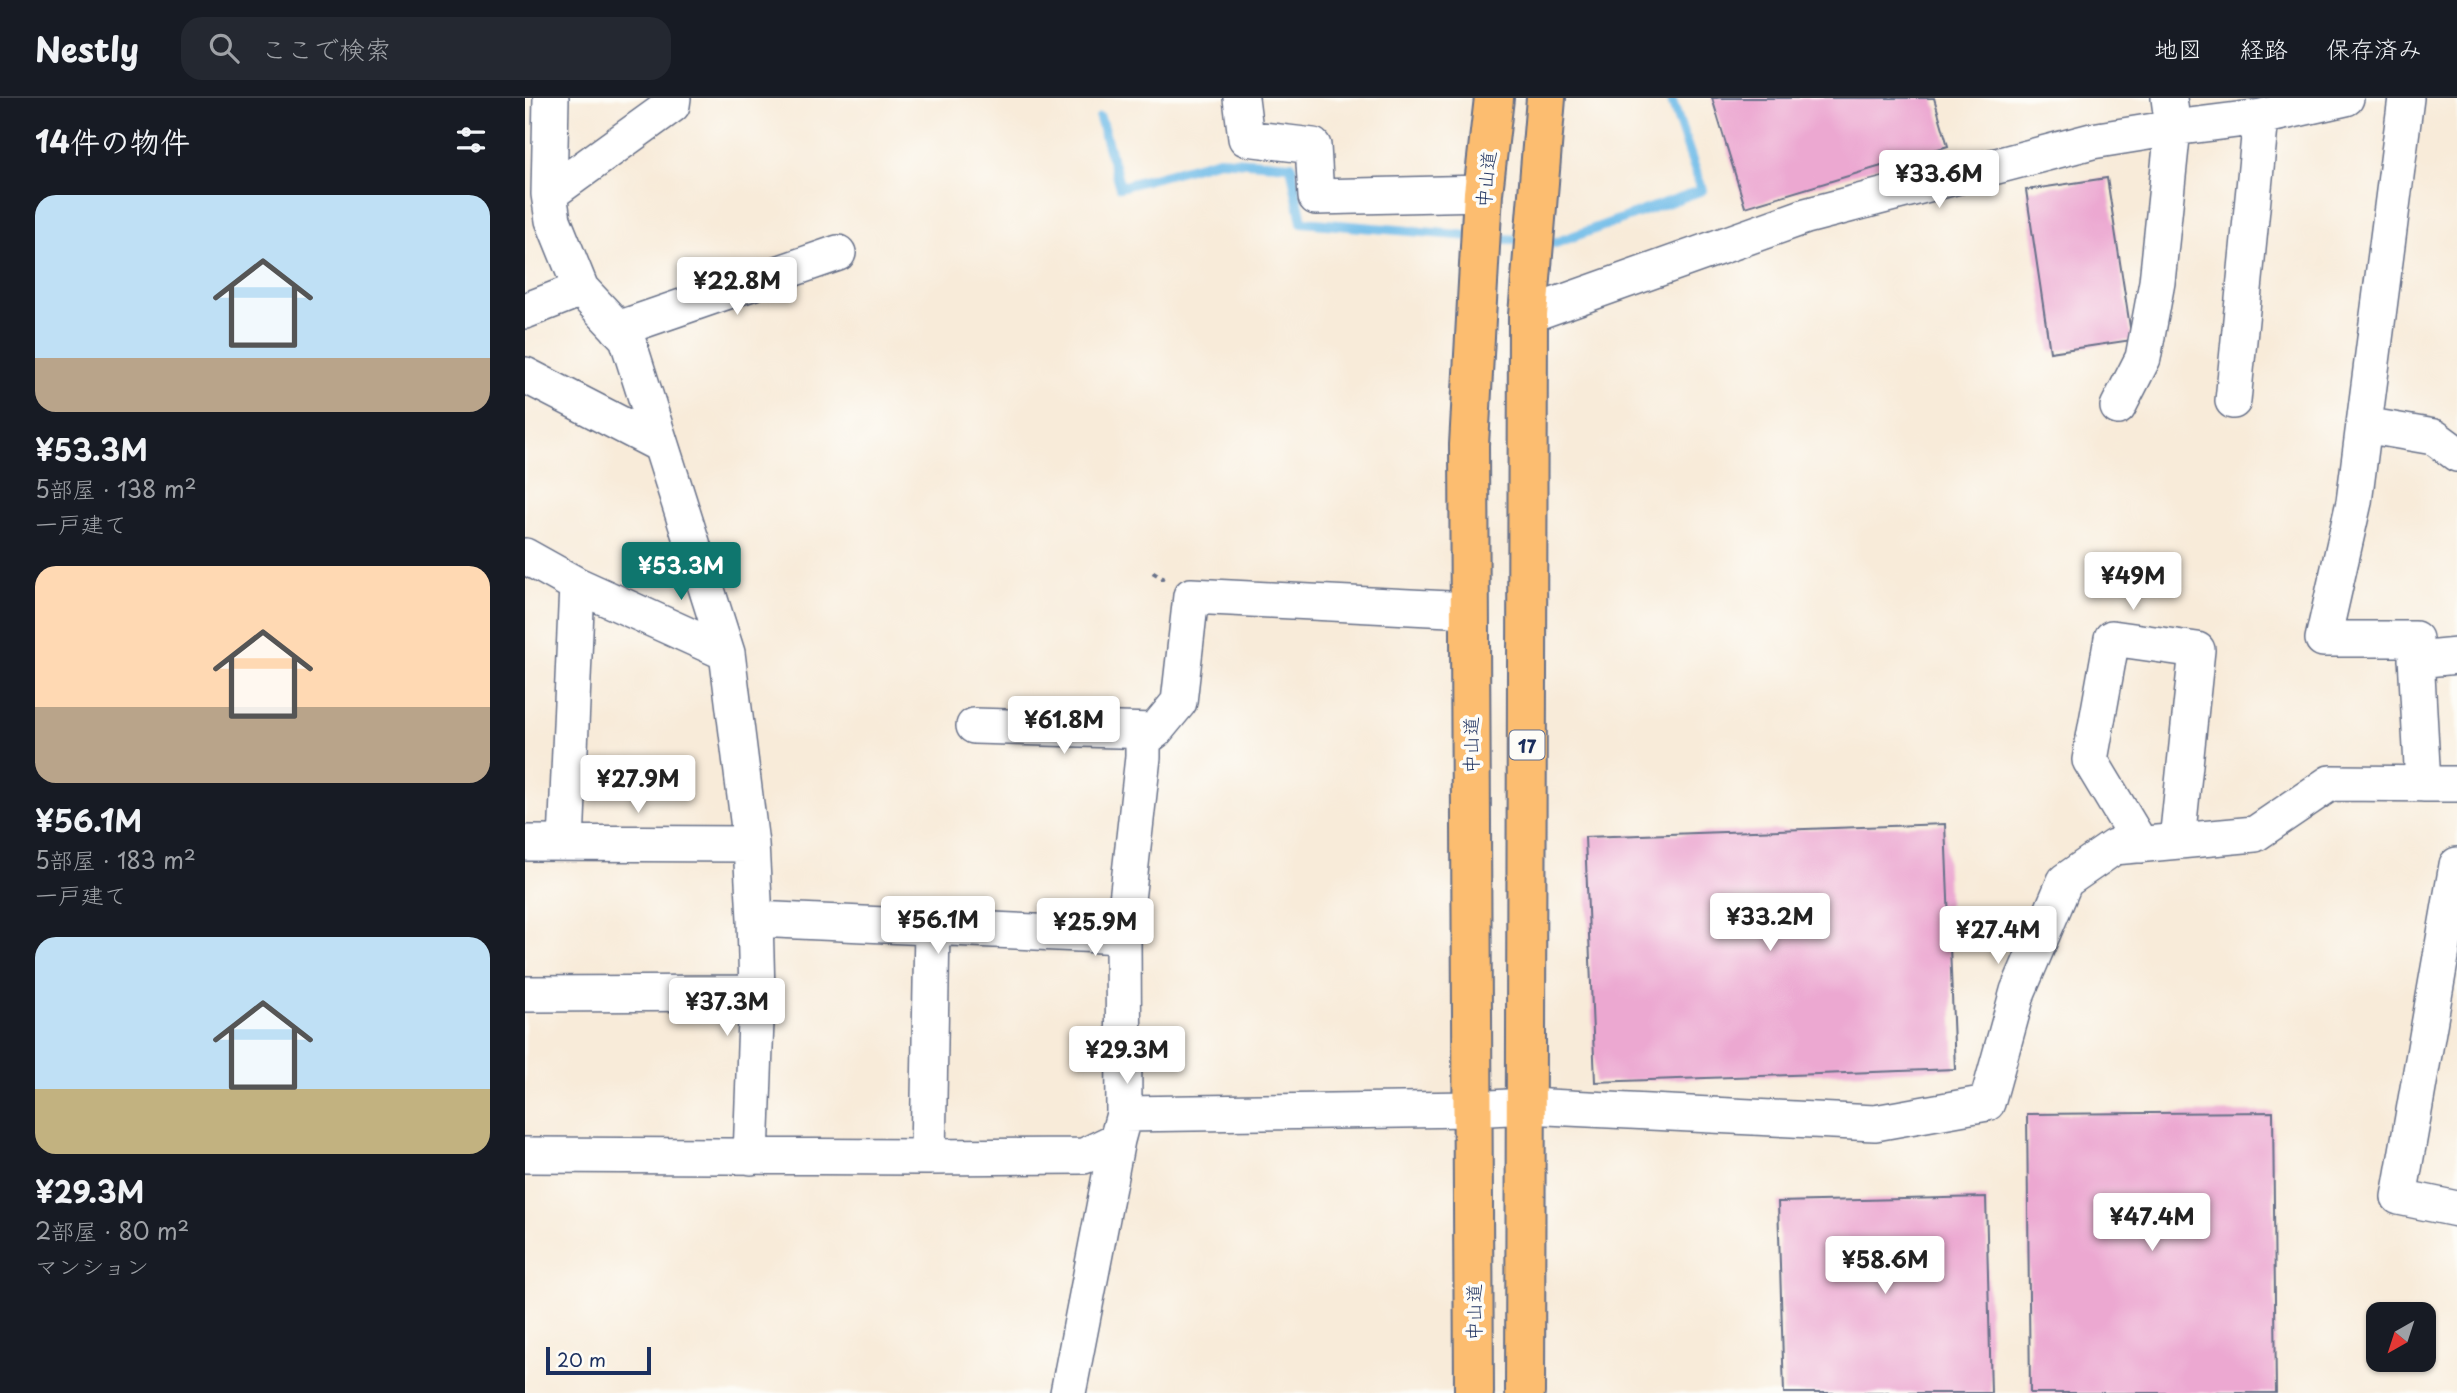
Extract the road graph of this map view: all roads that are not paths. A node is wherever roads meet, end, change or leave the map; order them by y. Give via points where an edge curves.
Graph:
1 (551, 98) edge
2 (673, 98) edge
3 (1241, 98) edge
4 (1494, 98) edge
5 (1546, 98) edge
6 (2346, 98) edge
7 (2406, 98) edge
8 (2171, 113) edge
9 (2261, 117) junction
10 (1483, 193) junction
11 (549, 194) junction
12 (838, 253) dead end
13 (581, 289) junction
14 (525, 311) edge
15 (1528, 315) junction
16 (618, 329) junction
17 (525, 375) edge
18 (2233, 401) dead end
19 (2118, 407) dead end
20 (2364, 425) junction
21 (659, 444) junction
22 (2457, 454) edge
23 (525, 556) edge
24 (576, 585) junction
25 (1469, 610) junction
26 (727, 653) junction
27 (2457, 656) edge
28 (2416, 660) junction
29 (974, 726) dead end
30 (1156, 731) junction
31 (2440, 784) edge
32 (2177, 841) junction
33 (525, 843) edge
34 (566, 843) junction
35 (751, 844) junction
36 (2141, 845) junction
37 (2457, 865) edge
38 (755, 919) junction
39 (932, 928) junction
40 (1123, 936) junction
41 (757, 993) junction
42 (525, 994) edge
43 (1527, 1105) junction
44 (1472, 1109) junction
45 (1121, 1127) junction
46 (525, 1155) edge
47 (751, 1157) junction
48 (928, 1157) junction
49 (2457, 1209) edge
50 (1068, 1393) edge
51 (1474, 1393) edge
52 (1525, 1393) edge

1 - 11 street
2 - 11 street via 672,105
3 - 10 street via 1246,138 1313,146 1316,197
4 - 10 highway, 中山道
5 - 15 highway, 17
6 - 9 street
7 - 20 street
8 - 9 street
8 - 15 street via 2092,141 1806,216
8 - 19 street via 2157,282 2143,358
9 - 18 street
10 - 25 highway, 中山道 via 1469,444
11 - 13 street via 554,220
12 - 16 street
13 - 14 street
13 - 16 street
15 - 43 highway, 17
16 - 21 street via 627,338
17 - 21 street
20 - 22 street via 2434,437
20 - 28 street via 2354,502 2323,639 2415,639
21 - 26 street
23 - 24 street
24 - 26 street
24 - 34 street
25 - 30 street via 1191,596 1179,702
25 - 44 highway, 中山道
26 - 35 street
27 - 28 street
28 - 31 street
29 - 30 street
30 - 40 street via 1143,740
31 - 32 street via 2329,783 2255,834
32 - 36 street
32 - 36 street via 2197,650 2112,638 2090,760
33 - 34 street
34 - 35 street
35 - 38 street
36 - 43 street via 2114,847 2065,881 2018,991 1987,1103 1875,1123
37 - 49 street via 2399,1197
38 - 39 street
38 - 41 street
39 - 40 street
39 - 48 street
40 - 45 street
41 - 42 street
41 - 47 street
43 - 44 street
43 - 52 highway, 17
44 - 45 street
44 - 51 highway, 中山道
45 - 48 street via 1084,1156
45 - 50 street
46 - 47 street
47 - 48 street

